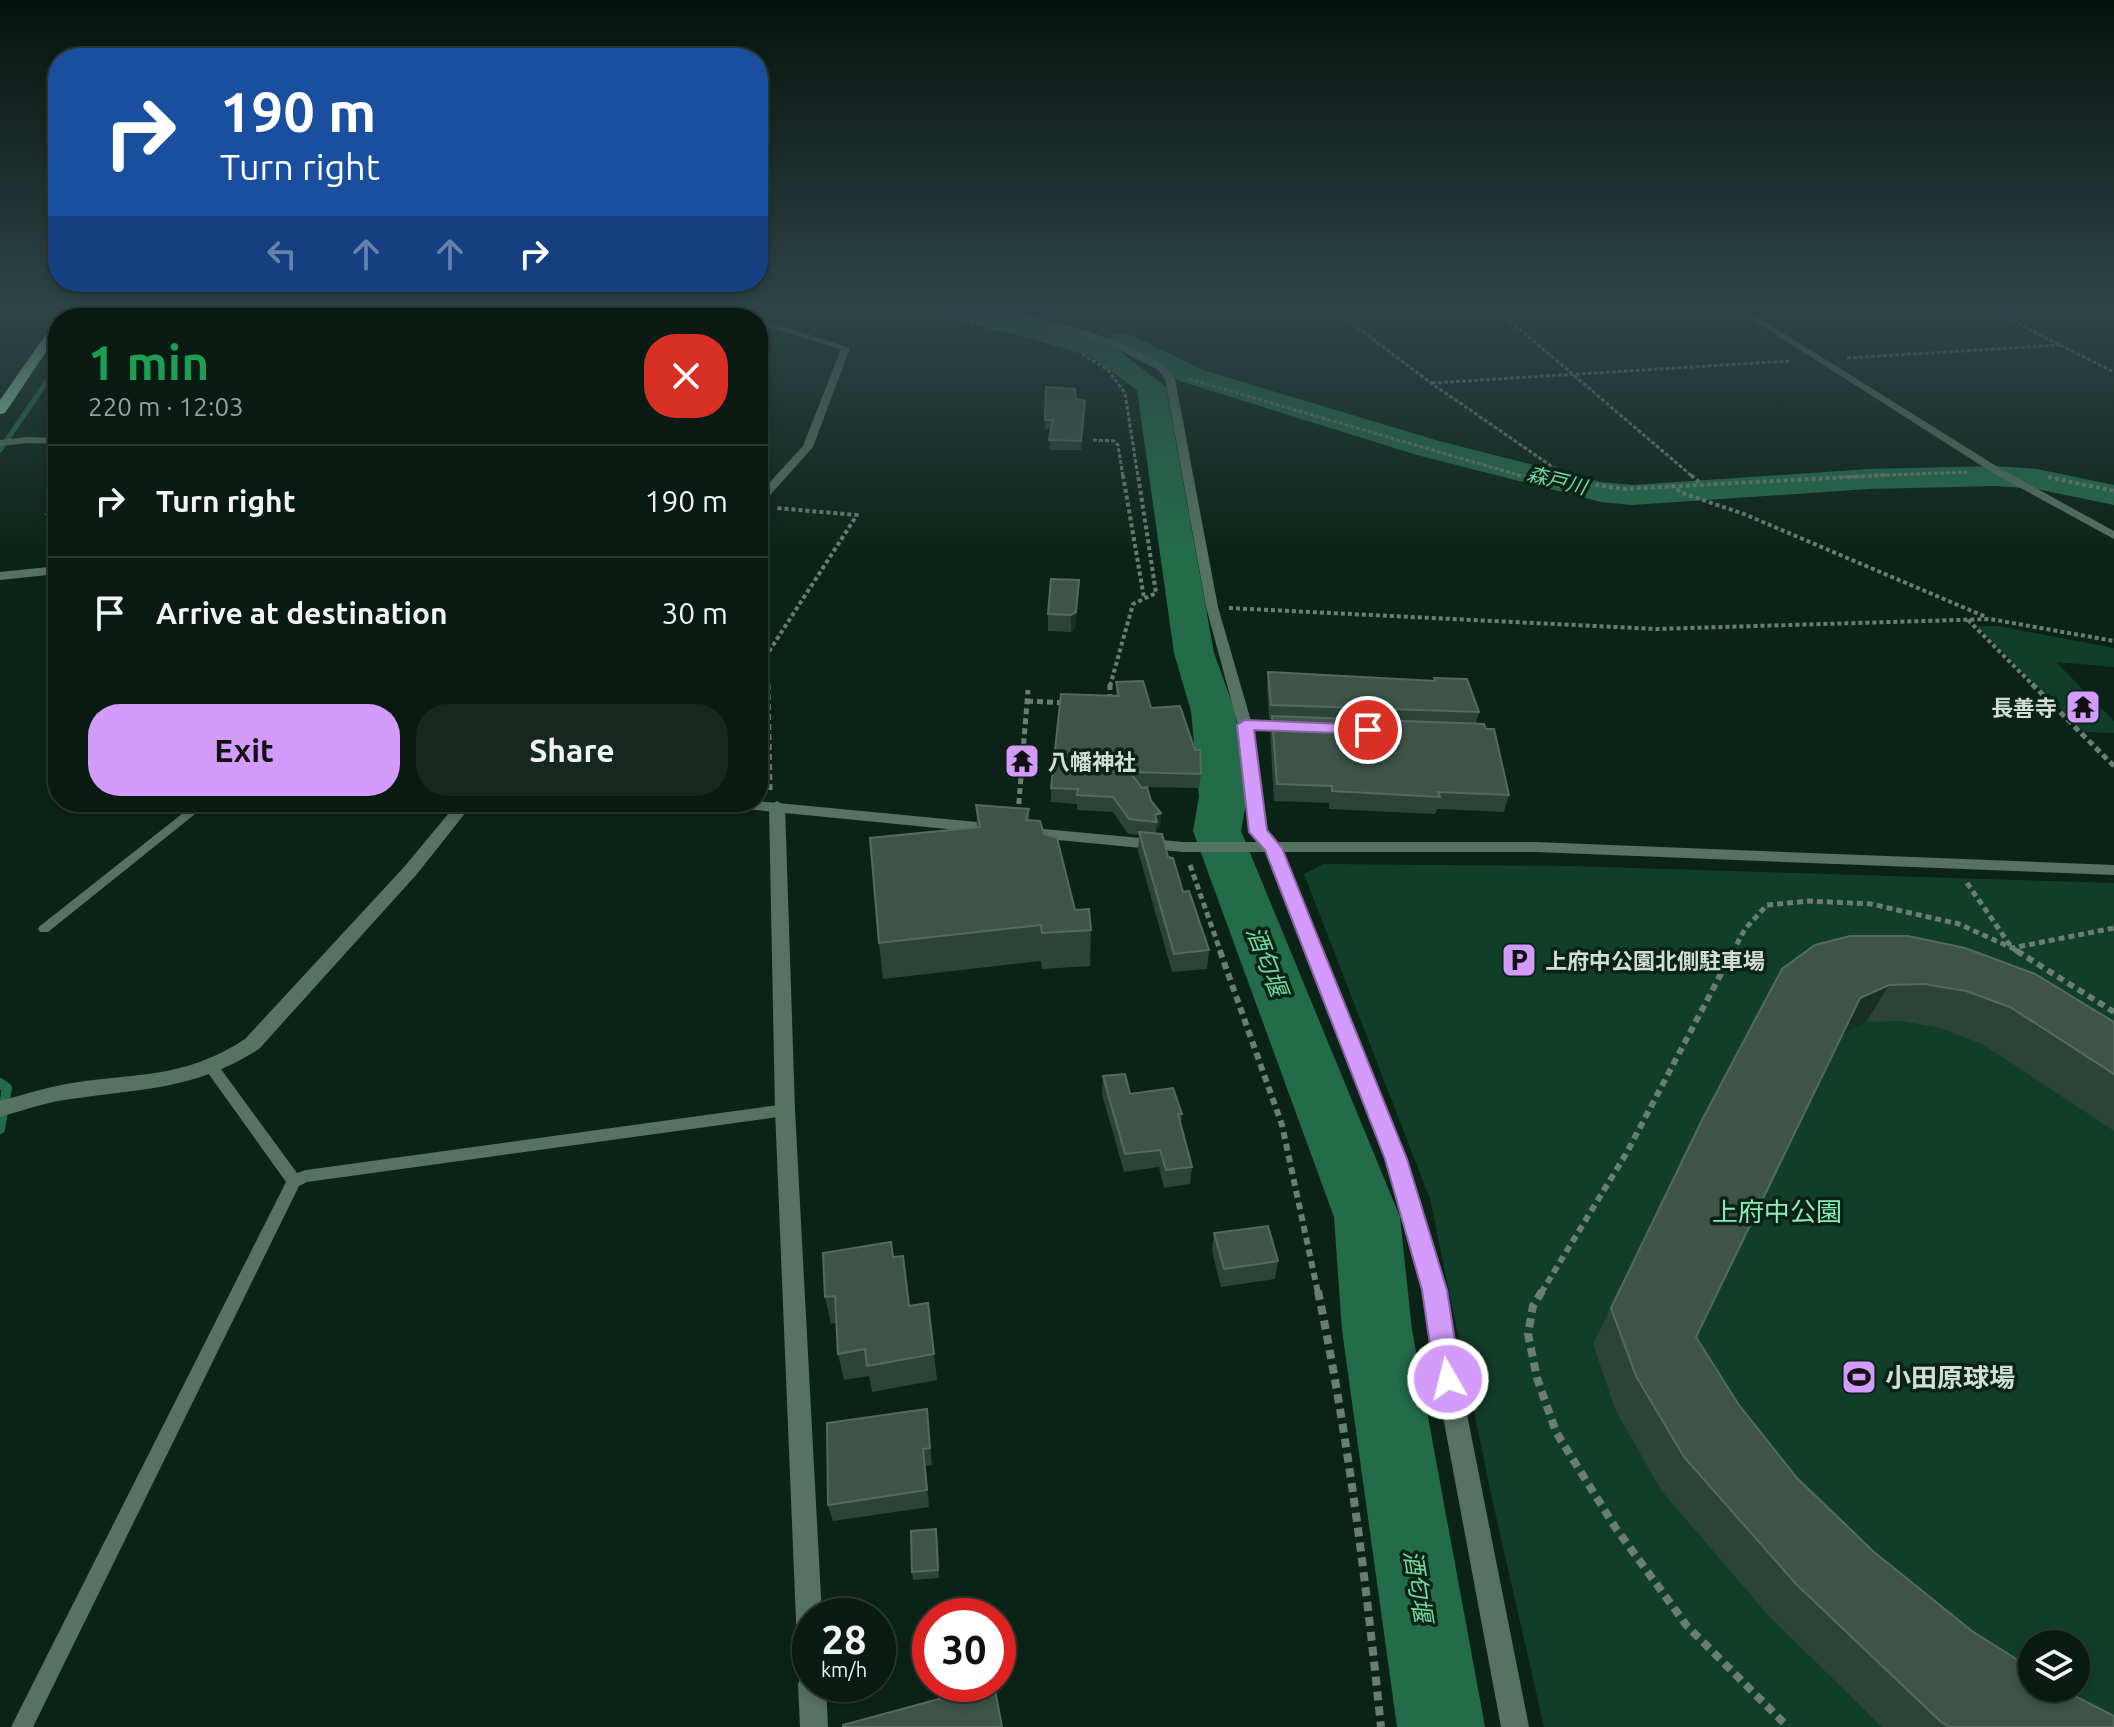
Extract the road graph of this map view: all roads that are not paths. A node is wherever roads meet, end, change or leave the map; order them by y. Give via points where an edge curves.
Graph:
1 (828, 394) edge
2 (1171, 394) edge
3 (1875, 394) edge
4 (48, 441) edge
5 (0, 443) edge
6 (768, 491) edge
7 (2114, 536) edge
8 (48, 571) edge
9 (0, 576) edge
10 (1245, 725) junction
11 (1307, 727) edge
12 (768, 806) edge
13 (774, 806) junction
14 (191, 812) edge
15 (458, 812) edge
16 (1273, 848) junction
17 (2114, 870) edge
18 (44, 929) dead end
19 (213, 1069) junction
20 (0, 1109) edge
21 (785, 1110) junction
22 (294, 1181) junction
23 (808, 1598) edge
24 (813, 1702) edge
25 (22, 1727) edge
26 (814, 1727) edge
27 (1515, 1727) edge

1 - 6 street via 808,447
2 - 10 street via 1212,607
3 - 7 street
4 - 5 street
8 - 9 street
10 - 11 street
10 - 16 street via 1258,832
12 - 13 street
13 - 16 street via 1183,847
13 - 21 street
14 - 18 lane
15 - 19 street via 252,1044
16 - 17 street via 1536,847
16 - 27 street via 1415,1217 1434,1290
19 - 20 street via 157,1082 43,1096
19 - 22 lane
21 - 22 lane
21 - 23 street
22 - 25 lane
24 - 26 street

